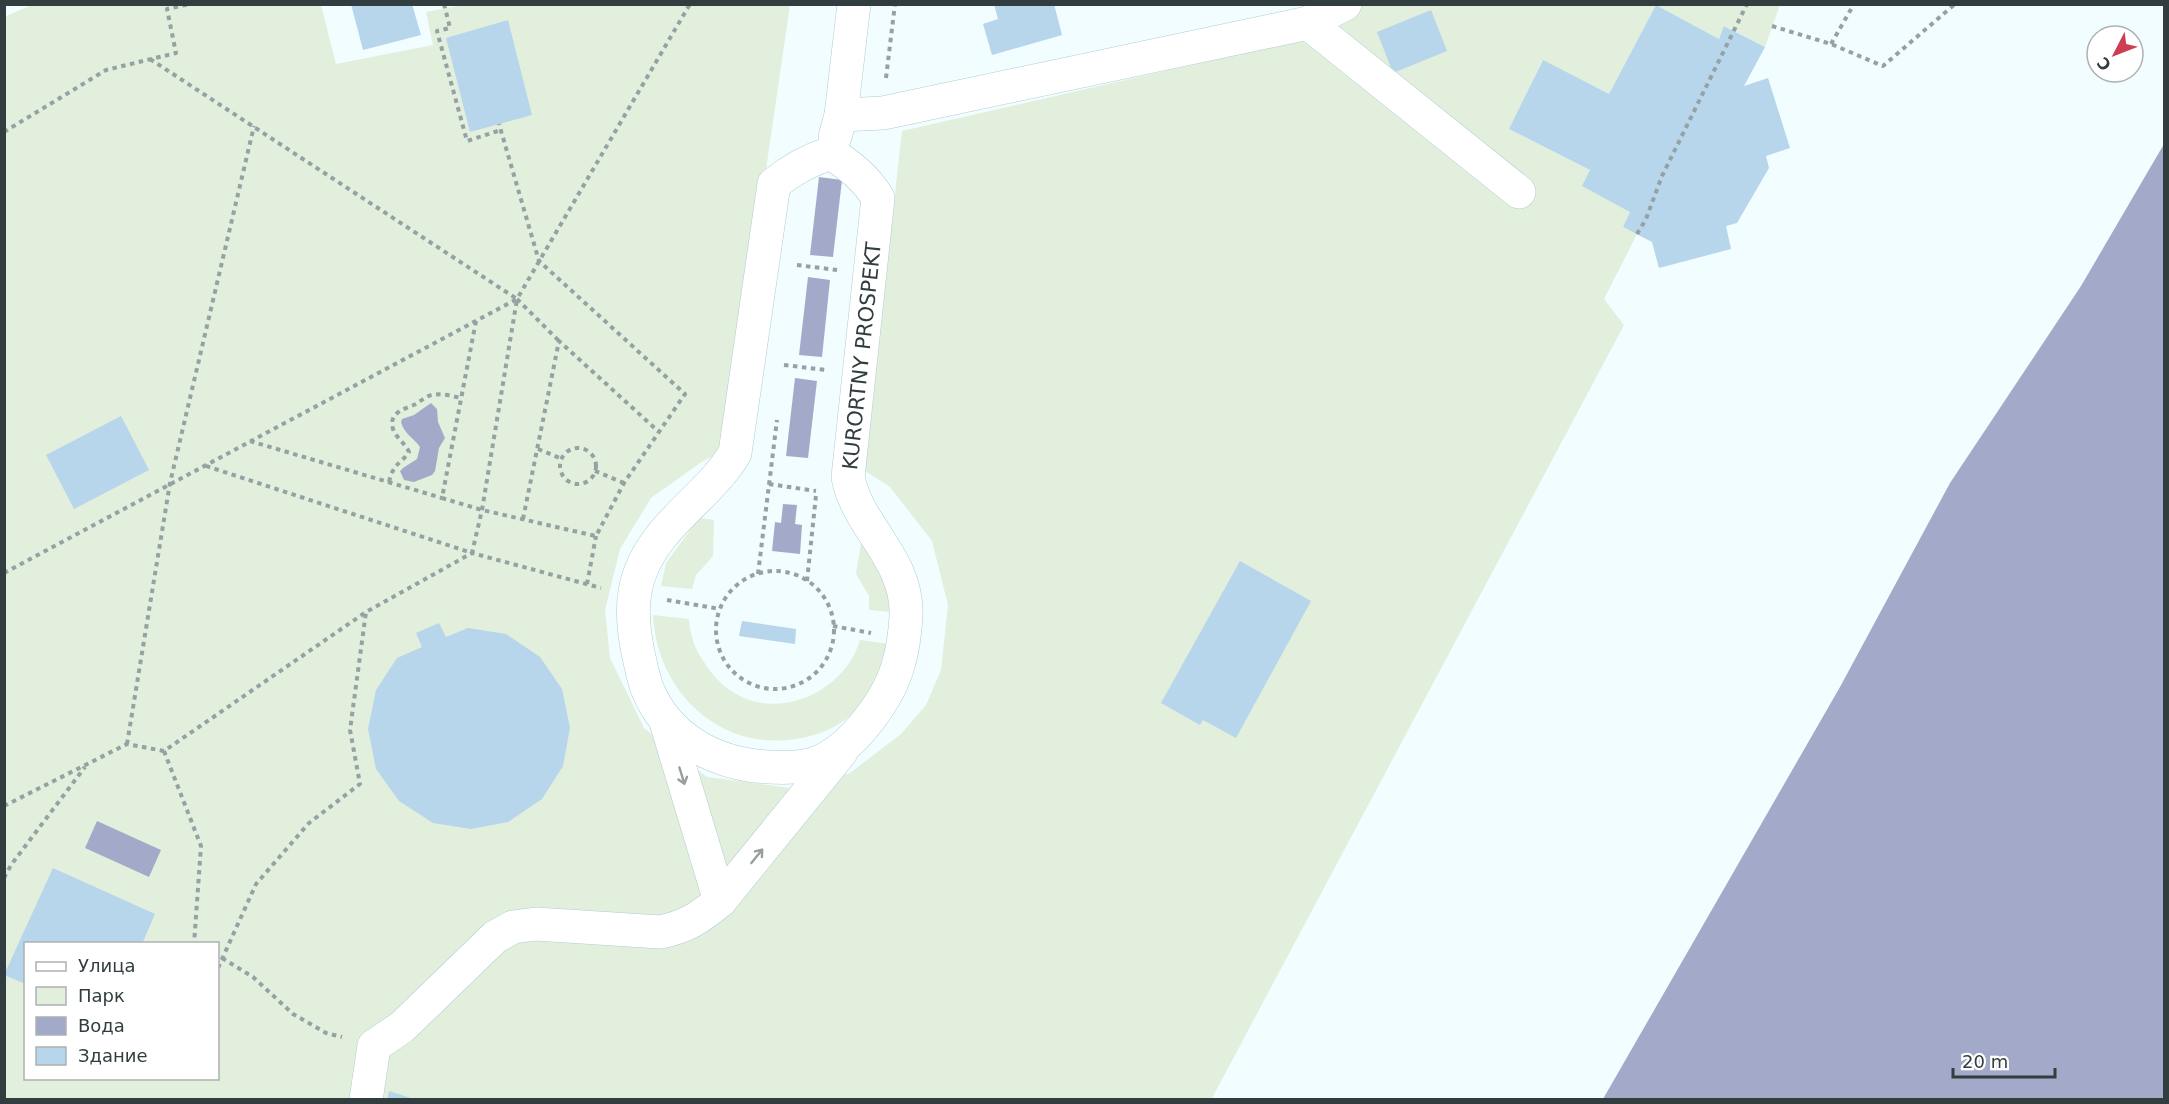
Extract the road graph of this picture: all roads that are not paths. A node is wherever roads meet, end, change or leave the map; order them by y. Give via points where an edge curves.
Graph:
1 (854, 4) edge
2 (1345, 4) edge
3 (1308, 23) junction
4 (841, 115) junction
5 (831, 153) junction
6 (1520, 192) dead end
7 (665, 720) junction
8 (846, 745) junction
9 (720, 901) junction
10 (366, 1100) edge

1 - 4 street
2 - 3 street
3 - 4 street via 883,113
3 - 6 street
4 - 5 street
5 - 7 street, KURORTNY PROSPEKT via 809,160 774,184 735,453 714,481 668,527 640,572 634,594 634,633 646,687
5 - 8 street, KURORTNY PROSPEKT via 851,166 878,198 848,477 857,505 891,559 906,606 899,663 891,682
7 - 8 street, KURORTNY PROSPEKT via 688,743 751,767 788,768 818,763
7 -> 9 street
9 -> 8 street
9 - 10 street via 698,918 660,932 536,924 513,927 495,937 402,1027 374,1046

